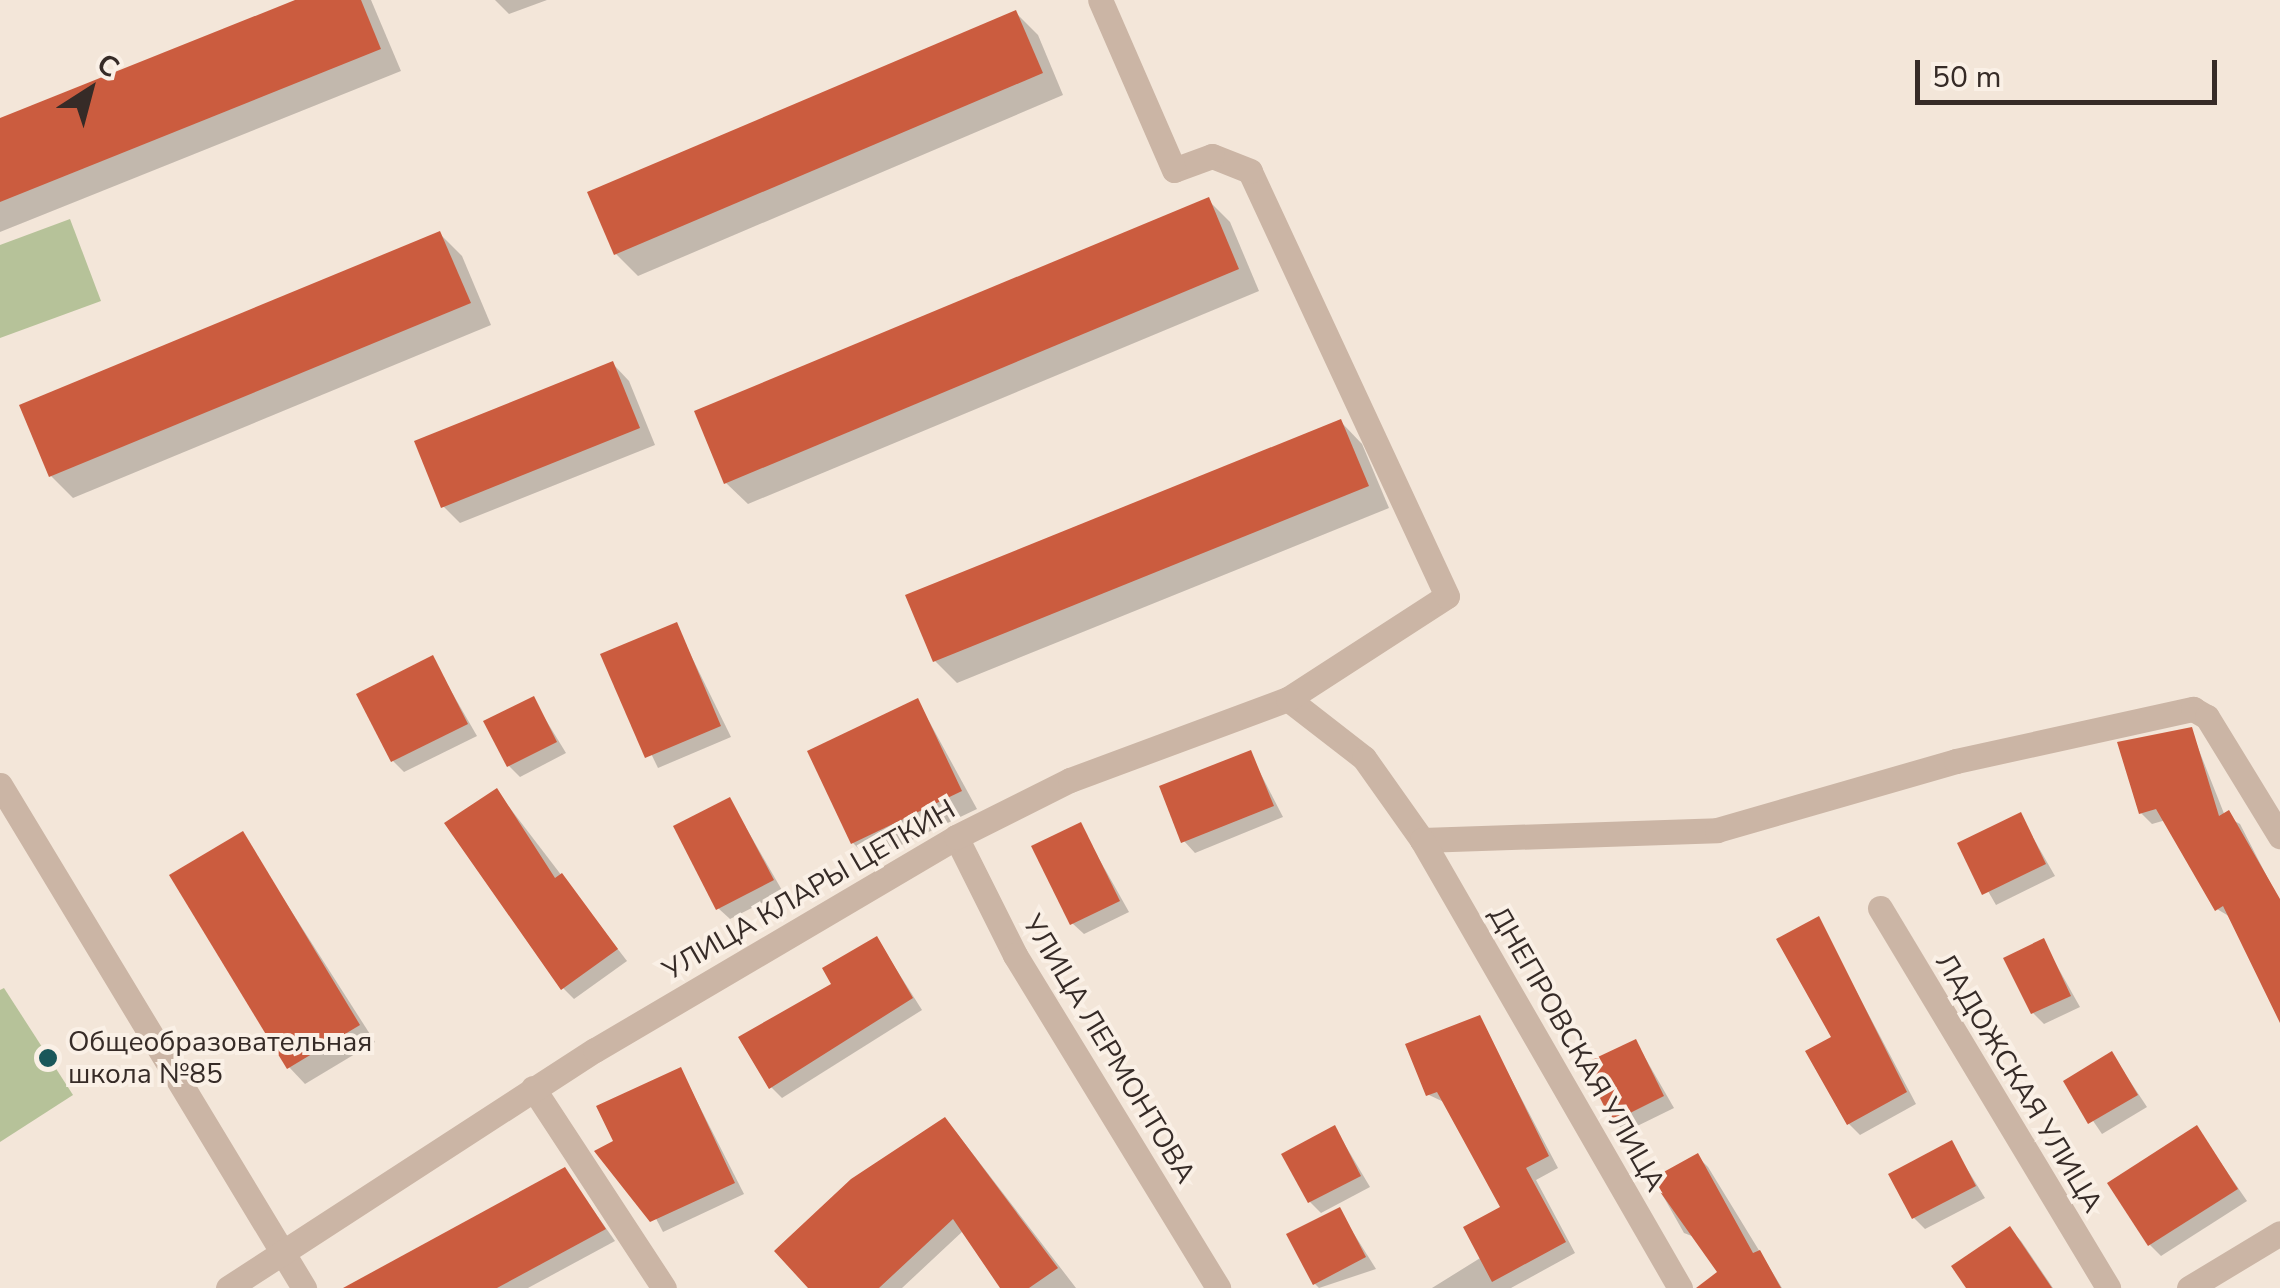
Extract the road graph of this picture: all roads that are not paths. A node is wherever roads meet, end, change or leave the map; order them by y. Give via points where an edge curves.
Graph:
1 (1100, 0) edge
2 (1288, 699) junction
3 (0, 785) edge
4 (2280, 836) edge
5 (956, 838) junction
6 (1422, 840) junction
7 (1880, 908) dead end
8 (533, 1088) junction
9 (2280, 1233) edge
10 (281, 1252) junction
11 (228, 1288) edge
12 (304, 1288) edge
13 (664, 1288) edge
14 (1218, 1288) edge
15 (1680, 1288) edge
16 (2108, 1288) edge
17 (2189, 1288) edge

1 - 2 street, УЛИЦА КЛАРЫ ЦЕТКИН via 1174,170 1212,156 1250,172 1447,596
2 - 5 street, УЛИЦА КЛАРЫ ЦЕТКИН via 1070,780
2 - 6 street, ДНЕПРОВСКАЯ УЛИЦА via 1364,758
3 - 10 street
4 - 6 street via 2208,717 2193,709 1956,762 1717,830
5 - 8 street, УЛИЦА КЛАРЫ ЦЕТКИН
5 - 14 street, УЛИЦА ЛЕРМОНТОВА via 1015,955
6 - 15 street, ДНЕПРОВСКАЯ УЛИЦА
7 - 16 street, ЛАДОЖСКАЯ УЛИЦА
8 - 10 street, УЛИЦА КЛАРЫ ЦЕТКИН
8 - 13 street
9 - 17 street
10 - 11 street, УЛИЦА КЛАРЫ ЦЕТКИН
10 - 12 street

